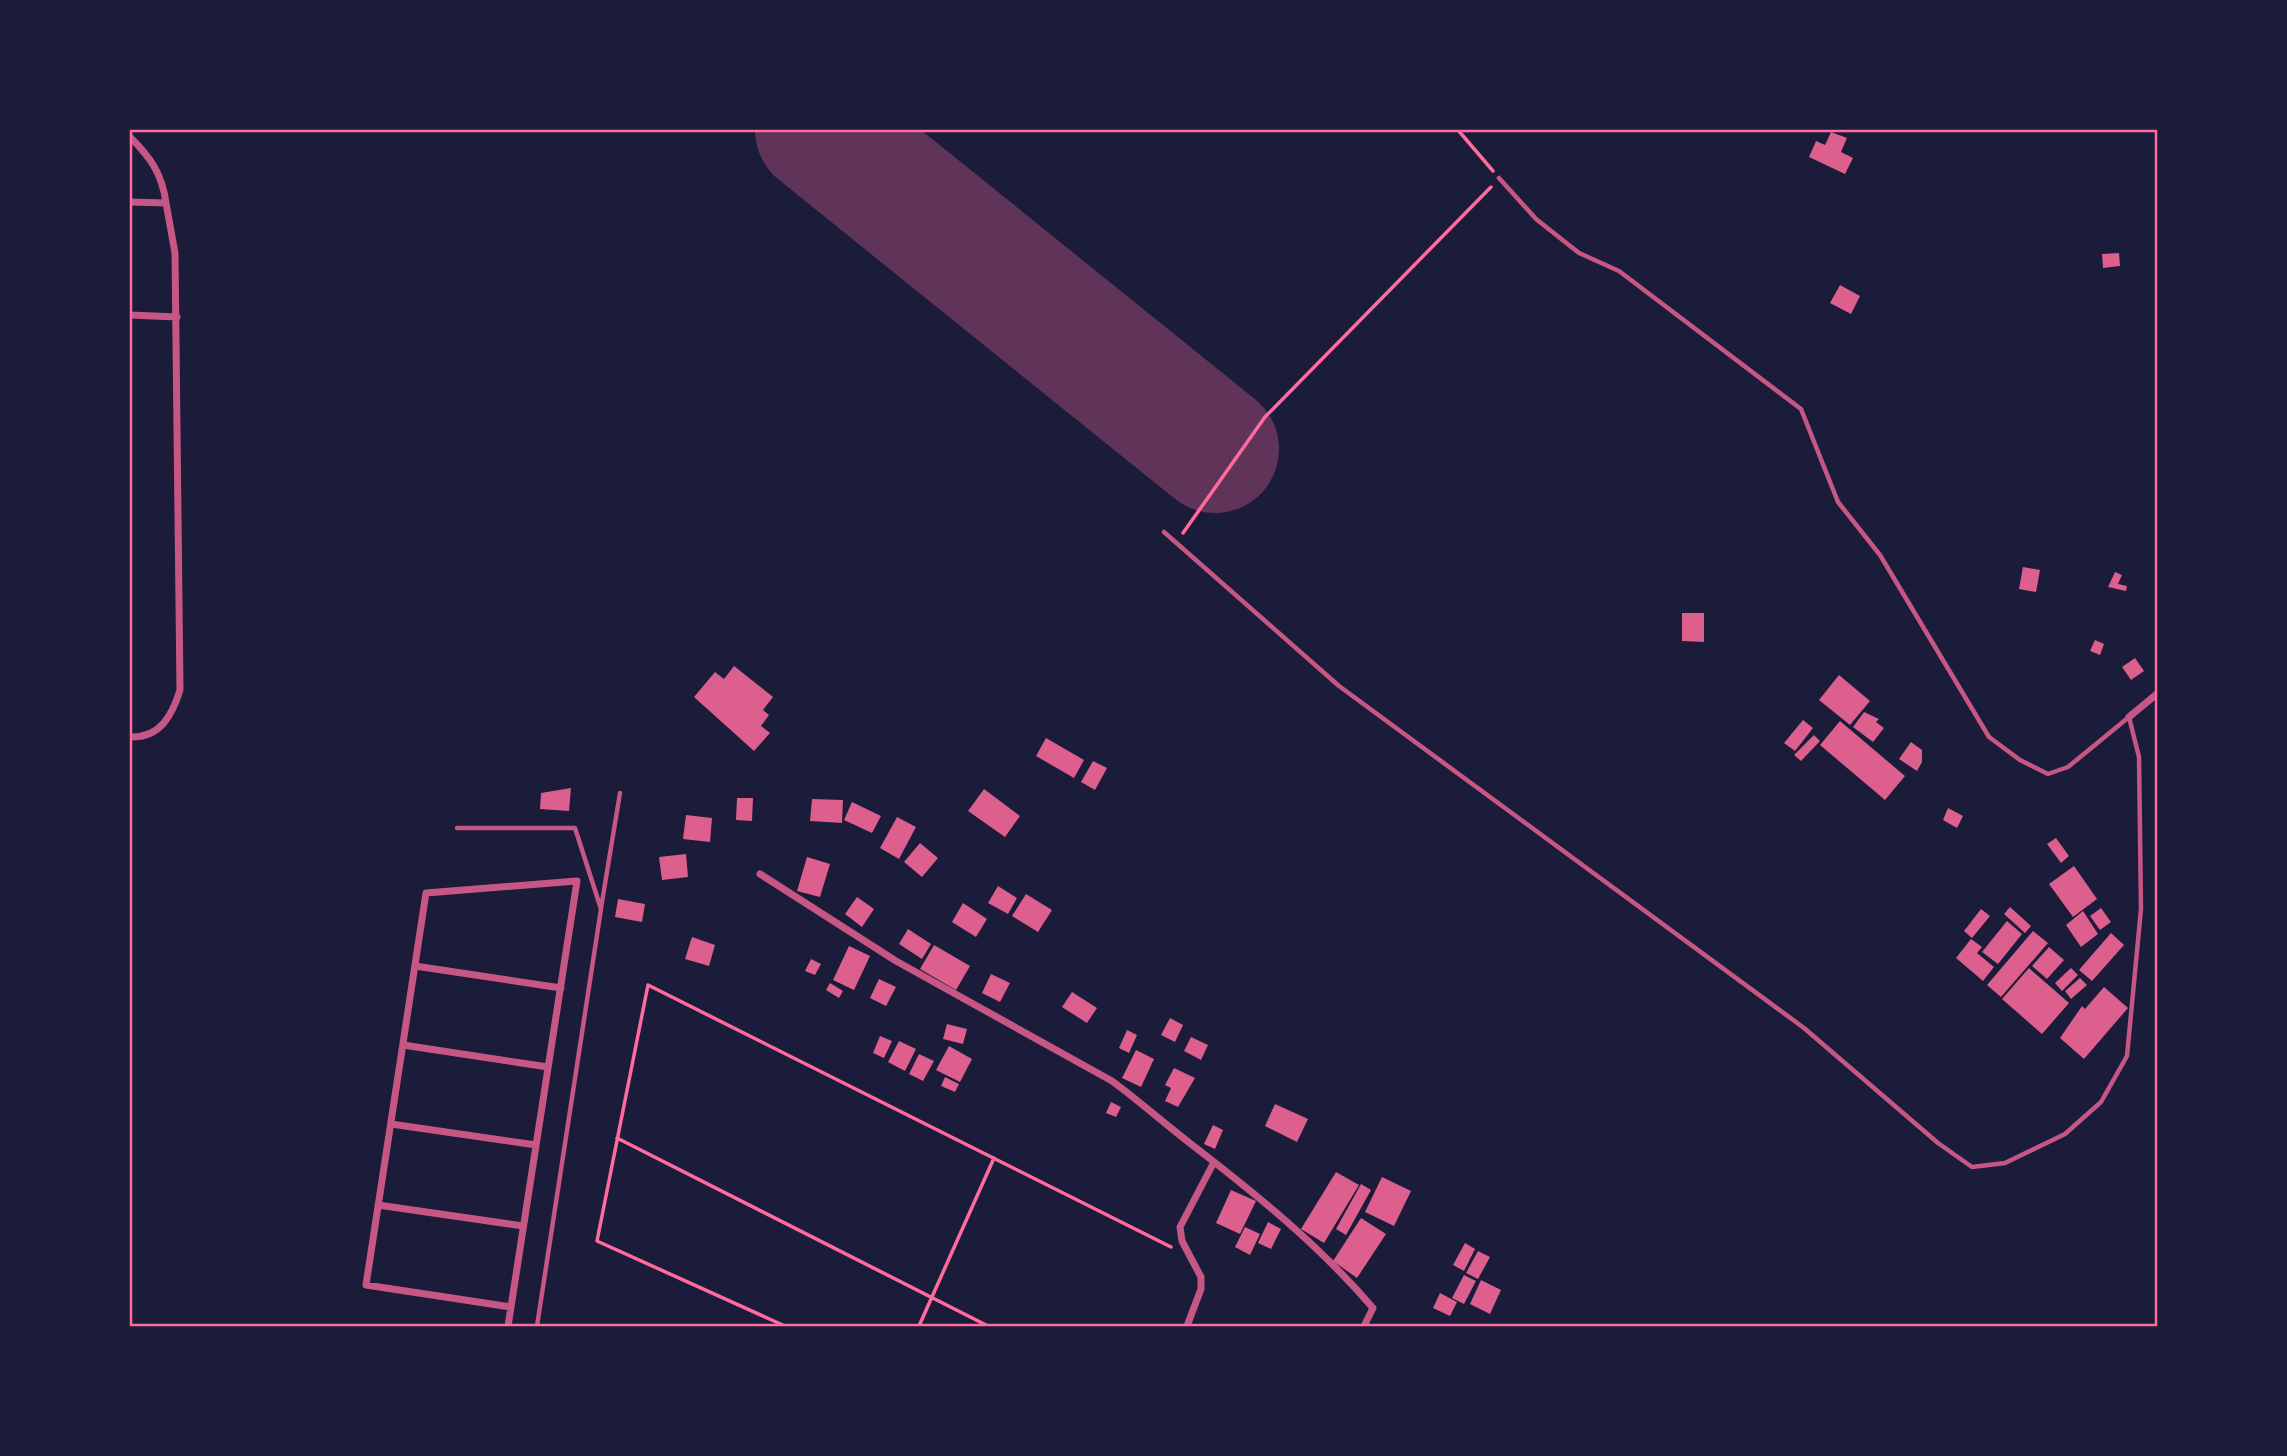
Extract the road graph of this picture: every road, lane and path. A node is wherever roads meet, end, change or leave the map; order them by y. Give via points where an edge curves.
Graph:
1 (1458, 130) edge
2 (130, 137) edge
3 (1499, 178) junction
4 (130, 202) edge
5 (166, 202) junction
6 (130, 315) edge
7 (177, 317) junction
8 (1164, 532) dead end
9 (1176, 543) junction
10 (2158, 693) edge
11 (2129, 717) junction
12 (130, 737) edge
13 (620, 793) dead end
14 (457, 828) dead end
15 (760, 874) dead end
16 (601, 909) junction
17 (415, 966) junction
18 (561, 988) junction
19 (402, 1045) junction
20 (548, 1067) junction
21 (391, 1124) junction
22 (617, 1138) junction
23 (536, 1145) junction
24 (994, 1158) junction
25 (1214, 1162) junction
26 (378, 1205) junction
27 (523, 1226) junction
28 (1189, 1255) junction
29 (933, 1299) junction
30 (511, 1307) junction
31 (508, 1326) edge
32 (537, 1326) edge
33 (785, 1326) edge
34 (919, 1326) edge
35 (988, 1326) edge
36 (1187, 1326) edge
37 (1364, 1326) edge

1 - 3 path
2 - 5 street via 152,160
3 - 9 path via 1265,417
3 - 11 lane via 1536,219 1580,253 1619,271 1801,409 1838,502 1880,555 1989,737 2048,774 2068,767
4 - 5 street
5 - 7 street via 175,253
6 - 7 street
7 - 12 street via 180,690 172,714 159,730
8 - 9 lane
9 - 11 lane via 1339,686 1804,1028 1972,1167 2005,1163 2065,1134 2101,1102 2127,1056 2141,909 2139,757
10 - 11 street
13 - 16 lane
14 - 16 lane via 575,828
15 - 25 street via 896,961 1112,1081
16 - 32 lane
17 - 18 street
17 - 18 street via 426,893 577,881
17 - 19 street
18 - 20 street
19 - 20 street
19 - 21 street
20 - 23 street
21 - 23 street
21 - 26 street
22 - 24 path via 648,985
22 - 29 path
22 - 33 path via 597,1241
23 - 27 street
24 - 28 path
24 - 29 path
25 - 28 street via 1180,1227
25 - 37 street via 1333,1261 1373,1308
26 - 27 street
26 - 30 street via 366,1285
27 - 30 street
28 - 36 street via 1201,1278 1201,1289
29 - 34 path
29 - 35 path
30 - 31 street

